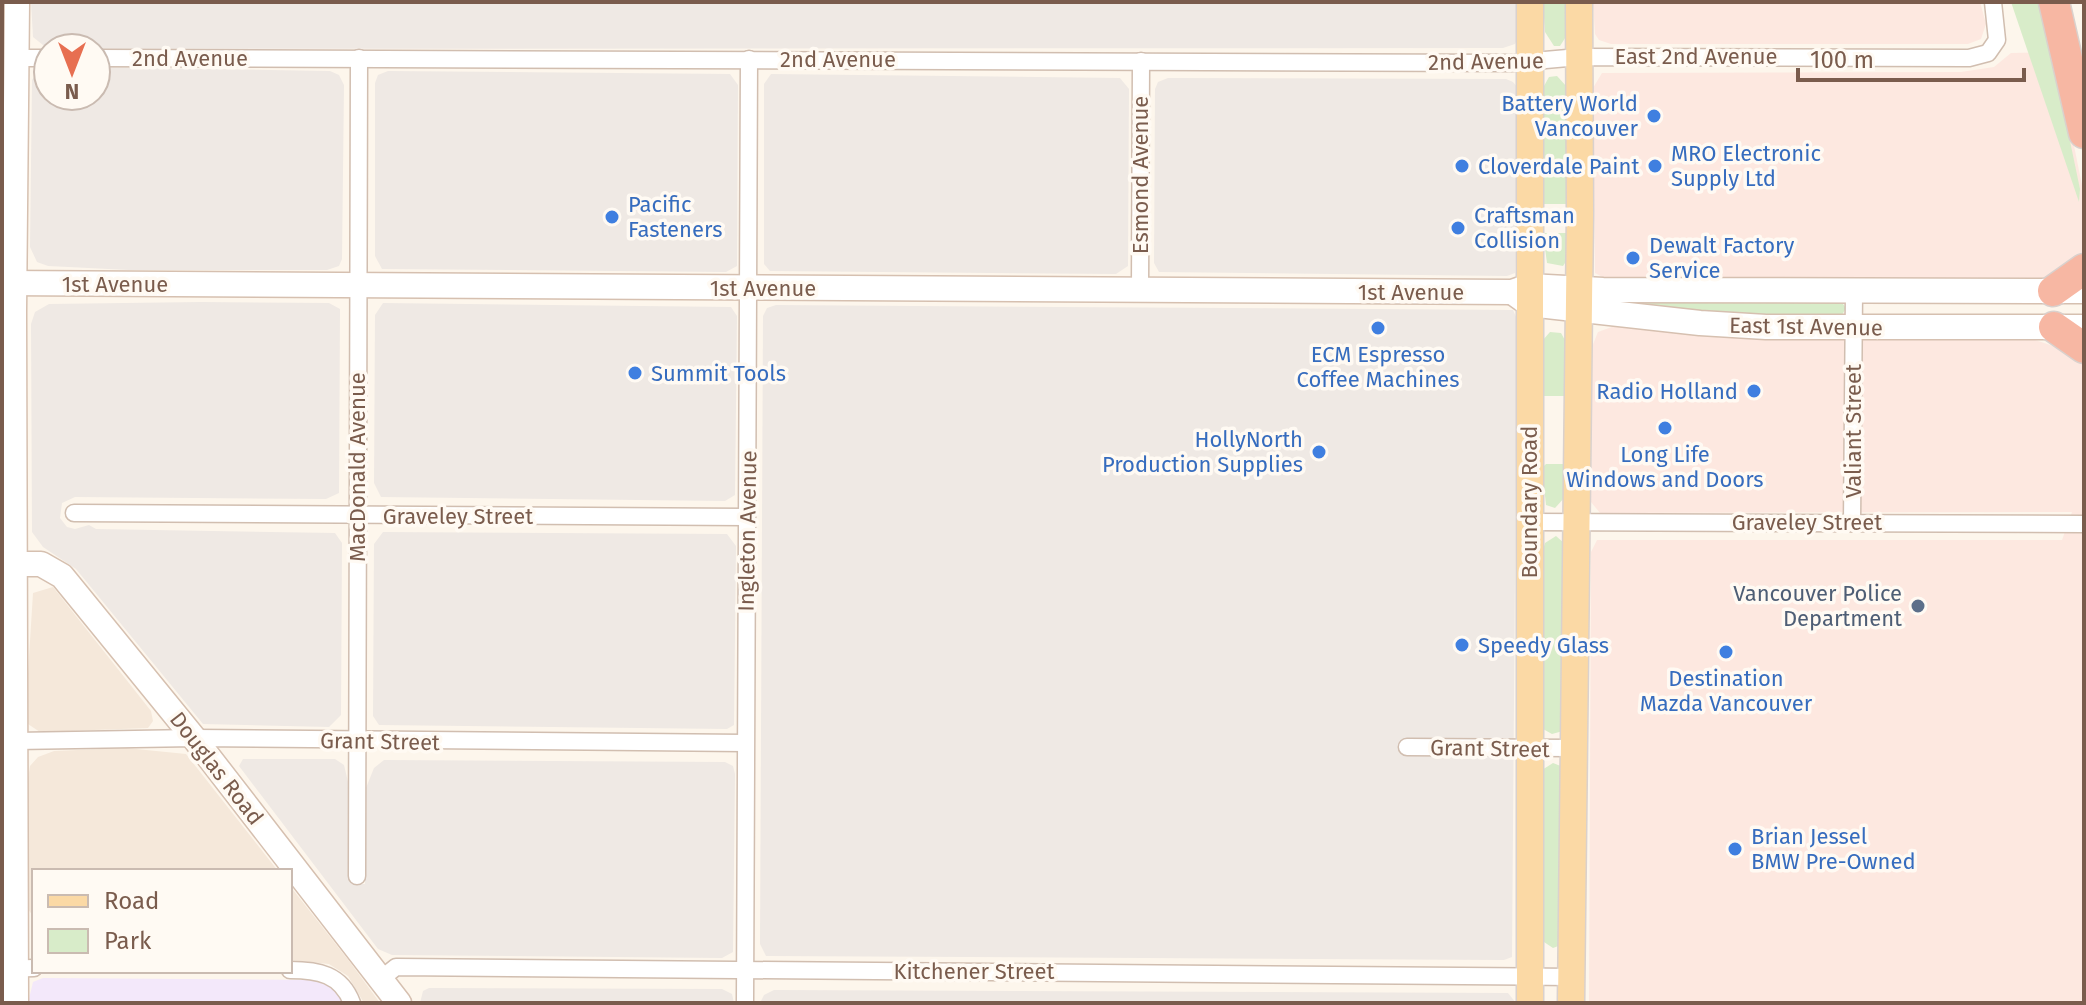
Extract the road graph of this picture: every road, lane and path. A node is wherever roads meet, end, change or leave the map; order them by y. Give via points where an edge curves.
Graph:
1 (17, 2) edge
2 (1530, 2) edge
3 (1579, 2) edge
4 (1993, 2) edge
5 (2054, 2) edge
6 (1579, 57) junction
7 (16, 58) junction
8 (32, 58) edge
9 (112, 58) edge
10 (359, 58) junction
11 (749, 59) junction
12 (1141, 61) junction
13 (1530, 61) junction
14 (2084, 133) edge
15 (2084, 269) edge
16 (8, 283) edge
17 (356, 285) junction
18 (748, 288) junction
19 (1140, 290) junction
20 (1854, 291) junction
21 (2053, 291) junction
22 (2084, 291) edge
23 (1523, 294) junction
24 (1579, 299) junction
25 (1852, 327) junction
26 (2069, 327) edge
27 (2084, 348) edge
28 (74, 513) dead end
29 (358, 516) junction
30 (746, 517) junction
31 (1576, 521) junction
32 (1530, 522) junction
33 (1852, 523) junction
34 (2084, 524) edge
35 (15, 564) junction
36 (194, 738) junction
37 (16, 741) junction
38 (358, 741) junction
39 (745, 743) junction
40 (1407, 747) dead end
41 (1529, 748) junction
42 (1574, 748) junction
43 (357, 876) dead end
44 (17, 968) edge
45 (292, 970) edge
46 (745, 971) junction
47 (381, 979) junction
48 (1529, 990) edge
49 (1571, 990) edge
50 (16, 1003) edge
51 (352, 1003) edge
52 (399, 1003) edge
53 (745, 1003) edge

1 - 7 street
2 - 13 main road, Boundary Road
3 - 6 main road
4 - 6 street, East 2nd Avenue via 1997,40 1988,53 1969,58
5 - 14 highway
6 - 13 street, 2nd Avenue
6 - 24 main road
7 - 8 street
7 - 16 street
9 - 10 street, 2nd Avenue
10 - 11 street, 2nd Avenue
10 - 17 street, MacDonald Avenue
11 - 12 street, 2nd Avenue
11 - 18 street, Ingleton Avenue
12 - 13 street, 2nd Avenue
12 - 19 street, Esmond Avenue
13 - 23 main road, Boundary Road
15 - 21 highway
16 - 17 street, 1st Avenue
16 - 35 street
17 - 18 street, 1st Avenue
17 - 29 street, MacDonald Avenue
18 - 19 street, 1st Avenue
18 - 30 street, Ingleton Avenue
19 - 23 street, 1st Avenue
20 - 21 street, East 1st Avenue
20 - 24 street, East 1st Avenue
20 - 25 street, Valiant Street
21 - 22 street, East 1st Avenue
23 - 24 street, East 1st Avenue
23 - 32 main road, Boundary Road
24 - 25 street, East 1st Avenue via 1700,323
24 - 31 main road
25 - 26 street, East 1st Avenue
25 - 33 street, Valiant Street
26 - 27 highway
28 - 29 street, Graveley Street
29 - 30 street, Graveley Street
29 - 38 street, MacDonald Avenue
30 - 39 street, Ingleton Avenue
31 - 32 street, Graveley Street
31 - 33 street, Graveley Street
31 - 42 main road
32 - 41 main road, Boundary Road
33 - 34 street, Graveley Street
35 - 36 street, Douglas Road via 41,564 62,576
35 - 37 street
36 - 37 street, Grant Street
36 - 38 street, Grant Street
36 - 47 street, Douglas Road
37 - 44 street
38 - 39 street, Grant Street
38 - 43 street, MacDonald Avenue
39 - 46 street, Ingleton Avenue
40 - 41 street, Grant Street
41 - 42 street, Grant Street
41 - 48 main road, Boundary Road
42 - 49 main road
44 - 50 street
45 - 51 street via 327,974 346,989
46 - 47 street, Kitchener Street via 396,967
46 - 48 street, Kitchener Street
46 - 53 street, Ingleton Avenue
47 - 52 street, Douglas Road
48 - 49 street, Kitchener Street

